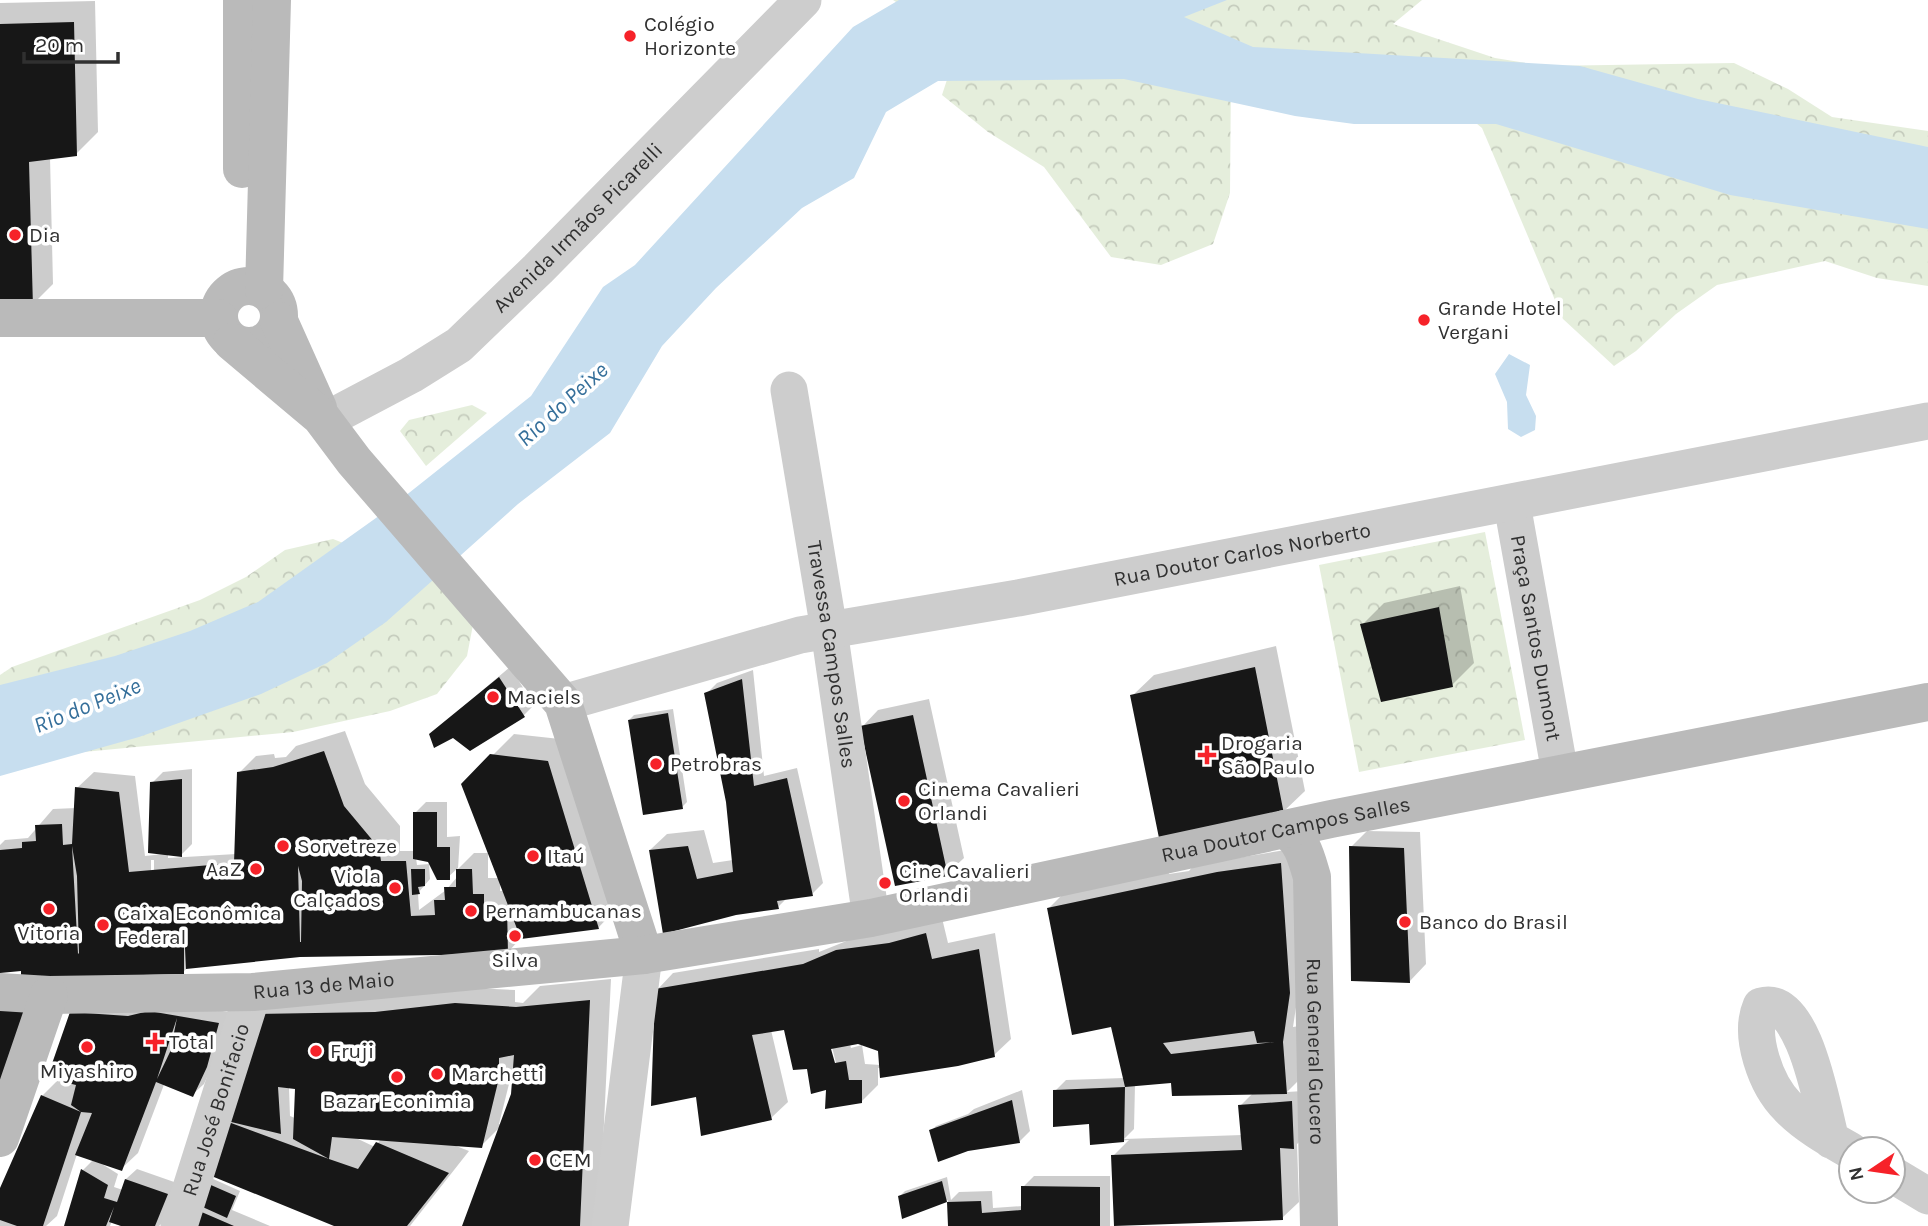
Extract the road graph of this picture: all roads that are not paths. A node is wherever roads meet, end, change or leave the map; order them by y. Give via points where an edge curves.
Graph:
1 (242, 0) edge
2 (271, 0) edge
3 (803, 0) edge
4 (262, 299) junction
5 (0, 318) edge
6 (225, 330) junction
7 (789, 390) dead end
8 (323, 419) junction
9 (1928, 421) edge
10 (1512, 504) junction
11 (829, 630) junction
12 (1928, 702) edge
13 (563, 704) junction
14 (1560, 774) junction
15 (1331, 819) junction
16 (1285, 829) junction
17 (1311, 877) junction
18 (871, 918) junction
19 (644, 955) junction
20 (0, 992) edge
21 (253, 992) junction
22 (50, 995) junction
23 (0, 1138) edge
24 (1907, 1183) edge
25 (1928, 1196) edge
26 (179, 1226) edge
27 (610, 1226) edge
28 (1318, 1226) edge

1 - 4 street
2 - 4 street
3 - 8 street, Avenida Irmãos Picarelli via 459,345
4 - 6 street via 222,300
4 - 6 street via 267,341 256,346
4 - 8 street
5 - 6 street
6 - 8 street
7 - 11 street, Travessa Campos Salles
8 - 13 street
9 - 10 street, Rua Doutor Carlos Norberto
10 - 11 street, Rua Doutor Carlos Norberto
10 - 14 street, Praça Santos Dumont
11 - 13 street, Rua Doutor Carlos Norberto
11 - 18 street, Travessa Campos Salles
12 - 14 street, Rua Doutor Campos Salles
13 - 19 street
14 - 15 street, Rua Doutor Campos Salles
15 - 16 street, Rua Doutor Campos Salles
15 - 17 street, Rua General Gucero
16 - 17 street, Rua General Gucero via 1304,850
16 - 18 street, Rua Doutor Campos Salles
17 - 28 street, Rua General Gucero
18 - 19 street, Rua Doutor Campos Salles
19 - 21 street, Rua 13 de Maio
19 - 27 street
20 - 22 street, Rua 13 de Maio
21 - 22 street, Rua 13 de Maio
21 - 26 street, Rua José Bonifacio
22 - 23 street
24 - 25 street

